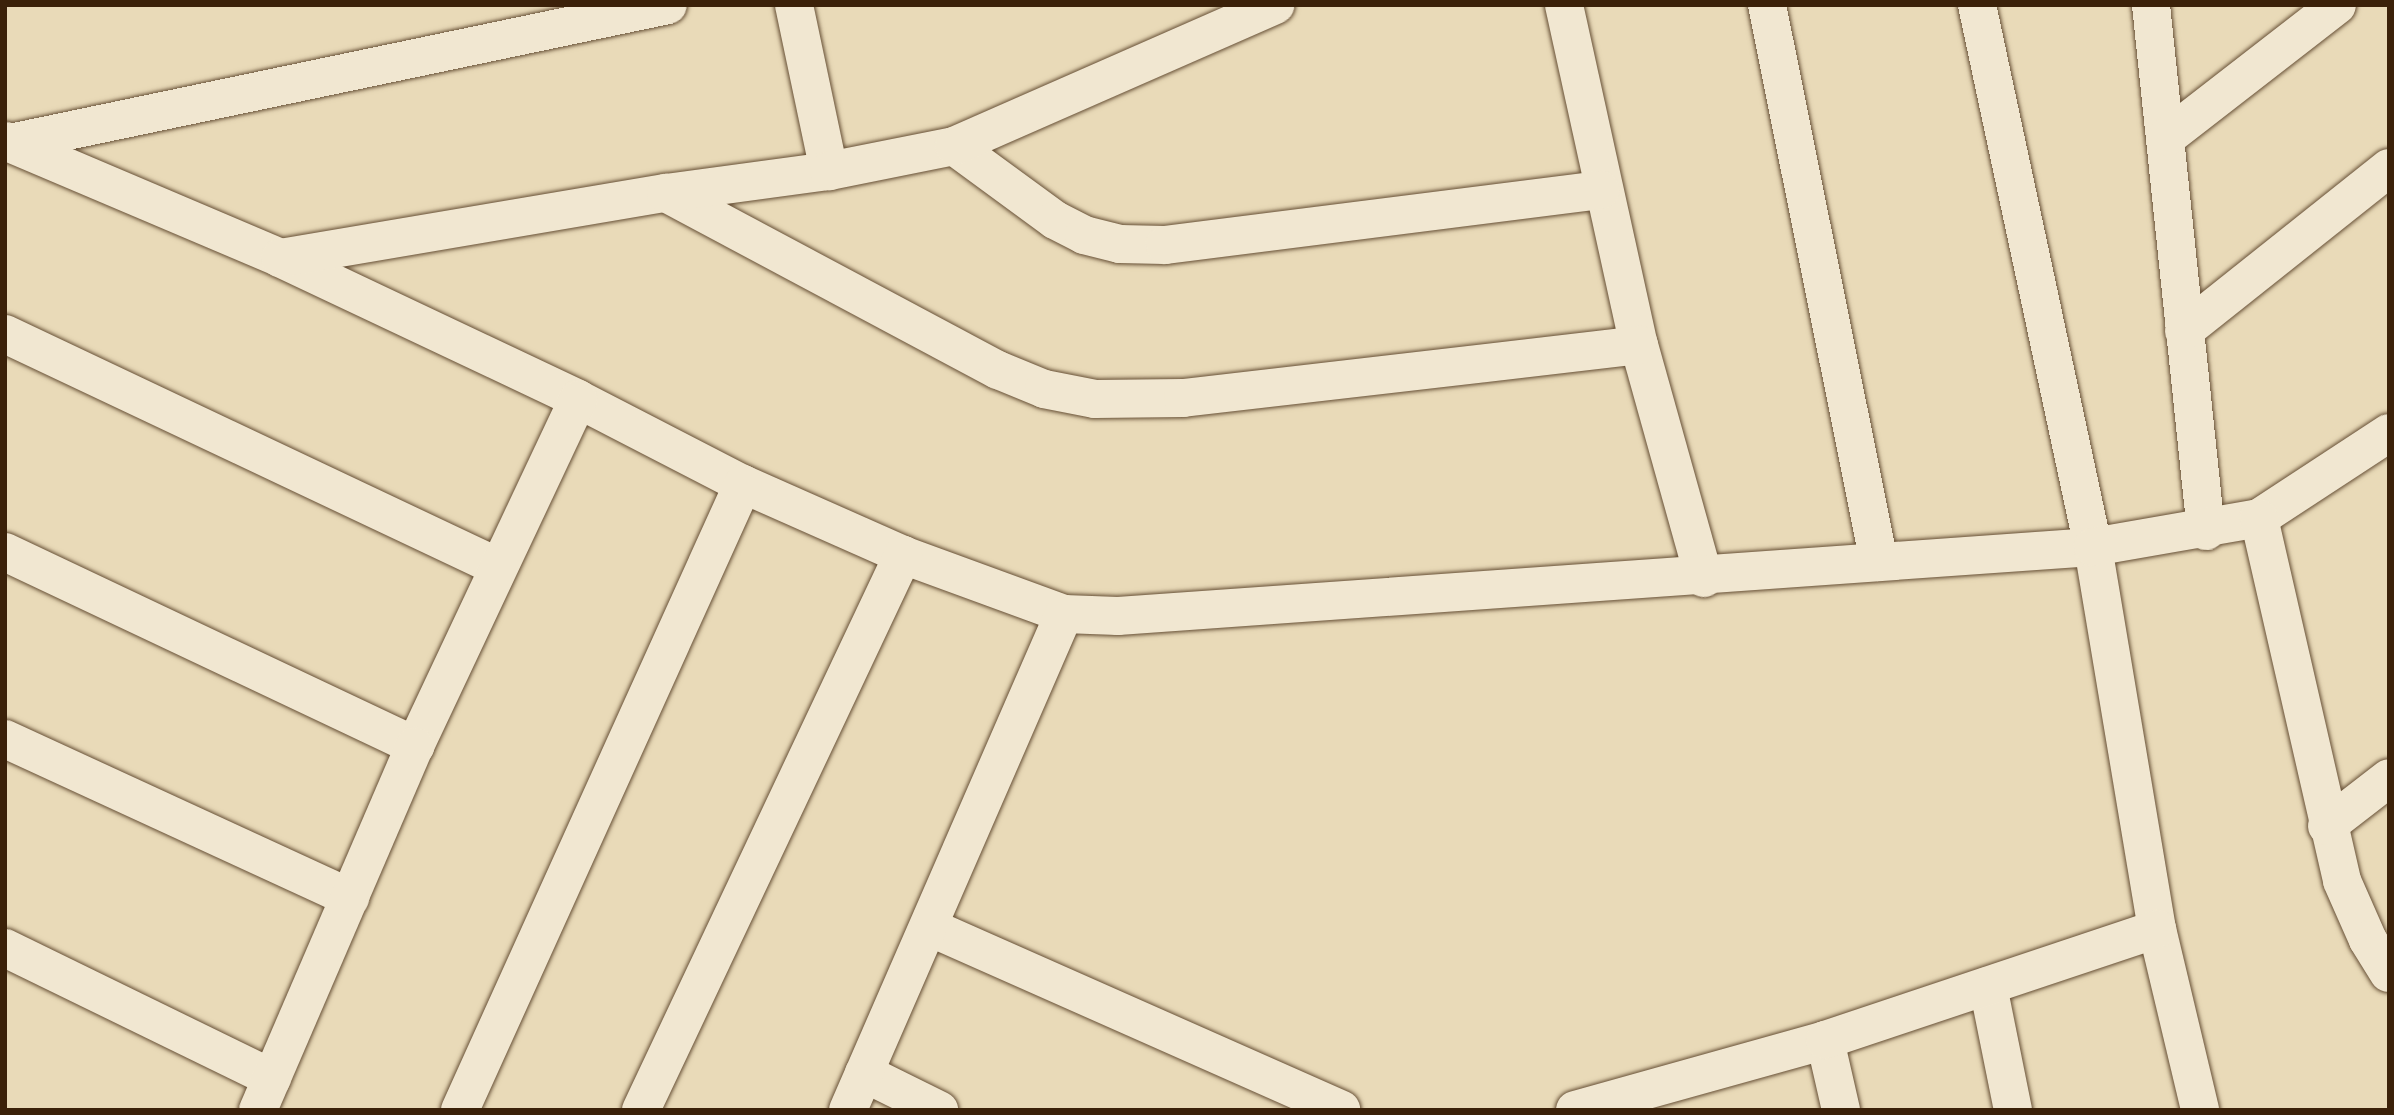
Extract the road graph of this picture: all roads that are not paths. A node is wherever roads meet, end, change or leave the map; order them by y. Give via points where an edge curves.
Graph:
1 (668, 5) edge
2 (794, 5) edge
3 (1275, 5) edge
4 (1564, 5) edge
5 (1767, 5) edge
6 (1977, 5) edge
7 (2151, 5) edge
8 (2337, 5) edge
9 (2167, 137) junction
10 (8, 142) edge
11 (954, 146) junction
12 (2389, 168) edge
13 (828, 171) junction
14 (1601, 190) junction
15 (666, 193) junction
16 (280, 258) junction
17 (2184, 331) junction
18 (5, 334) edge
19 (1639, 345) junction
20 (578, 399) junction
21 (2389, 433) edge
22 (743, 484) junction
23 (2259, 518) junction
24 (2206, 531) junction
25 (2093, 547) junction
26 (5, 552) edge
27 (902, 555) junction
28 (1879, 562) junction
29 (498, 567) junction
30 (1704, 578) junction
31 (1064, 614) junction
32 (5, 739) edge
33 (415, 746) junction
34 (2389, 778) edge
35 (2327, 826) junction
36 (350, 898) junction
37 (929, 927) junction
38 (2157, 929) junction
39 (5, 948) edge
40 (2389, 973) edge
41 (1988, 986) junction
42 (1825, 1040) junction
43 (864, 1073) junction
44 (265, 1094) edge
45 (460, 1110) edge
46 (641, 1110) edge
47 (848, 1110) edge
48 (939, 1110) edge
49 (1341, 1110) edge
50 (1575, 1110) edge
51 (1841, 1110) edge
52 (2013, 1110) edge
53 (2200, 1110) edge

1 - 10 street
2 - 13 street
3 - 11 street
4 - 14 street
5 - 28 street
6 - 25 street
7 - 9 street
8 - 9 street
9 - 17 street
10 - 16 street
11 - 13 street
11 - 14 street via 1055,219 1084,235 1121,244 1165,246
12 - 17 street
13 - 15 street
14 - 19 street
15 - 16 street
15 - 19 street via 998,370 1044,389 1095,399 1183,398
16 - 20 street
17 - 24 street
18 - 29 street
19 - 30 street
20 - 22 street
20 - 29 street
21 - 23 street
22 - 27 street
22 - 45 street
23 - 24 street
23 - 35 street
24 - 25 street
25 - 28 street
25 - 38 street
26 - 33 street
27 - 31 street
27 - 46 street
28 - 30 street
29 - 33 street
30 - 31 street via 1118,616
31 - 37 street
32 - 36 street
33 - 36 street
34 - 35 street
35 - 40 street via 2342,881 2368,940
36 - 44 street
37 - 43 street
37 - 49 street
38 - 41 street
38 - 53 street
39 - 44 street
41 - 42 street
41 - 52 street
42 - 50 street
42 - 51 street
43 - 47 street
43 - 48 street

